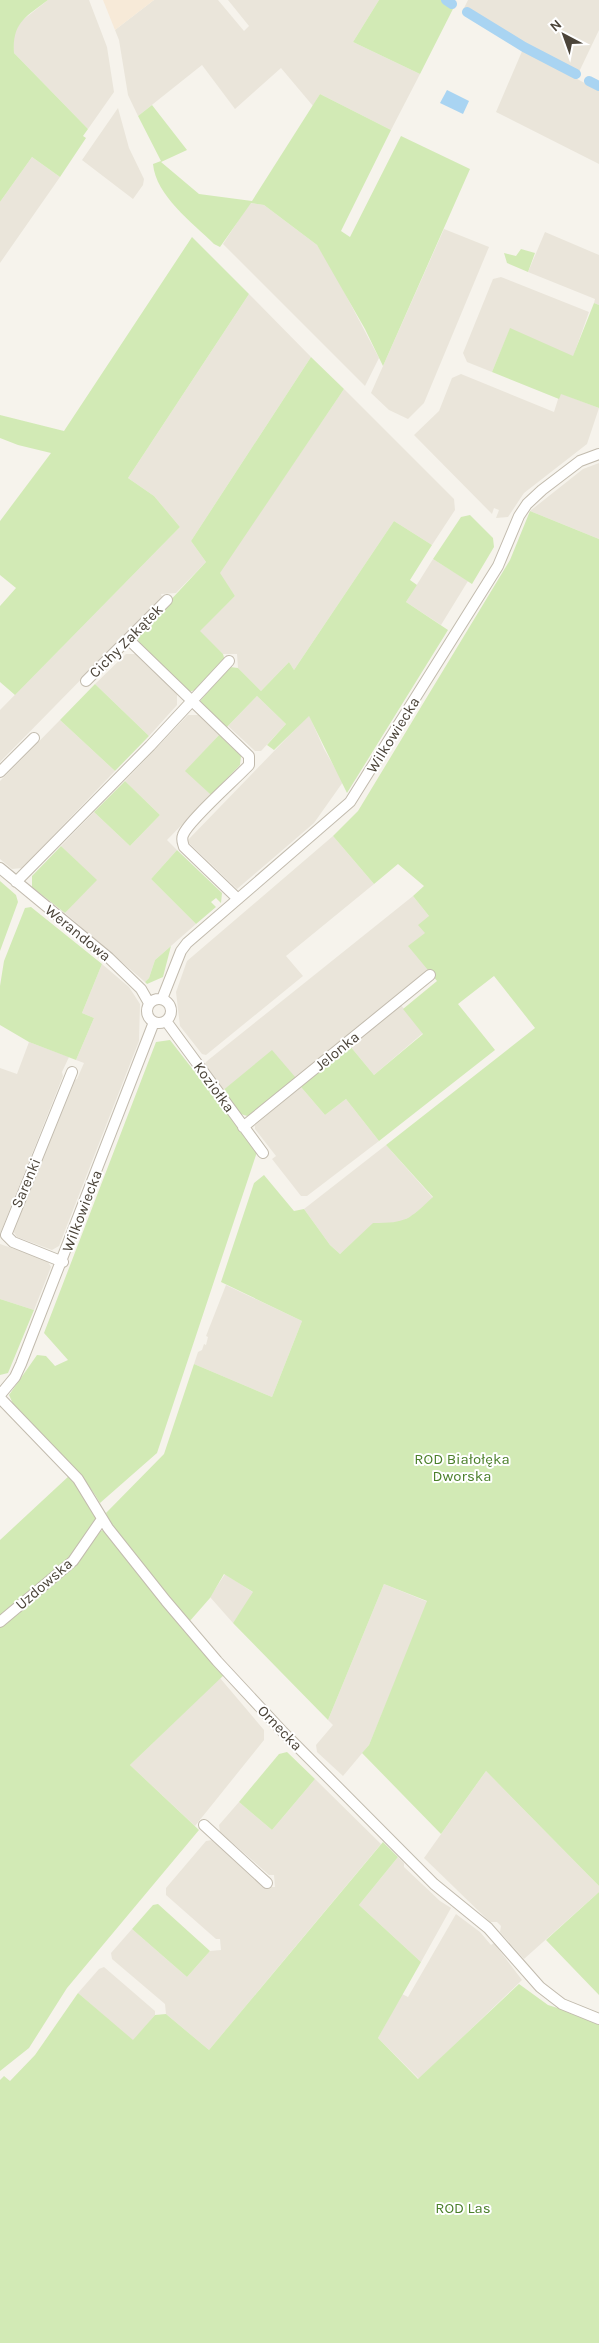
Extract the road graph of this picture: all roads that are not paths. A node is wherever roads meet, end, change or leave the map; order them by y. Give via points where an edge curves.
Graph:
1 (599, 454) edge
2 (167, 600) dead end
3 (129, 640) junction
4 (229, 661) dead end
5 (86, 681) dead end
6 (191, 700) junction
7 (34, 738) dead end
8 (0, 772) edge
9 (0, 868) edge
10 (16, 882) junction
11 (238, 899) junction
12 (430, 975) dead end
13 (162, 999) junction
14 (149, 1003) junction
15 (166, 1021) junction
16 (154, 1022) junction
17 (72, 1072) dead end
18 (243, 1127) junction
19 (263, 1153) dead end
20 (63, 1262) junction
21 (0, 1396) edge
22 (102, 1519) junction
23 (0, 1622) edge
24 (204, 1825) dead end
25 (267, 1883) dead end
26 (599, 2019) edge

1 - 11 street, Wilkowiecka via 580,461 527,504 498,566 350,802
2 - 3 street, Cichy Zakątek
3 - 5 street, Cichy Zakątek
3 - 6 street
4 - 6 street
6 - 10 street
6 - 11 street via 249,756 249,765 193,822 182,840 184,847
7 - 8 street
9 - 10 street, Werandowa
10 - 14 street, Werandowa via 109,958 141,990
11 - 13 street, Wilkowiecka via 181,951
12 - 18 street, Jelonka
13 - 14 street
13 - 15 street via 171,1008
14 - 16 street via 147,1012
15 - 16 street
15 - 18 street, Koziołka
16 - 20 street, Wilkowiecka
17 - 20 street, Sarenki via 6,1235 13,1242
18 - 19 street, Koziołka
20 - 21 street, Wilkowiecka via 15,1377
21 - 22 street, Ornecka via 78,1479
22 - 23 street, Uzdowska via 72,1561
22 - 26 street, Ornecka via 217,1661 343,1793 434,1884 488,1928 551,1997
24 - 25 street

